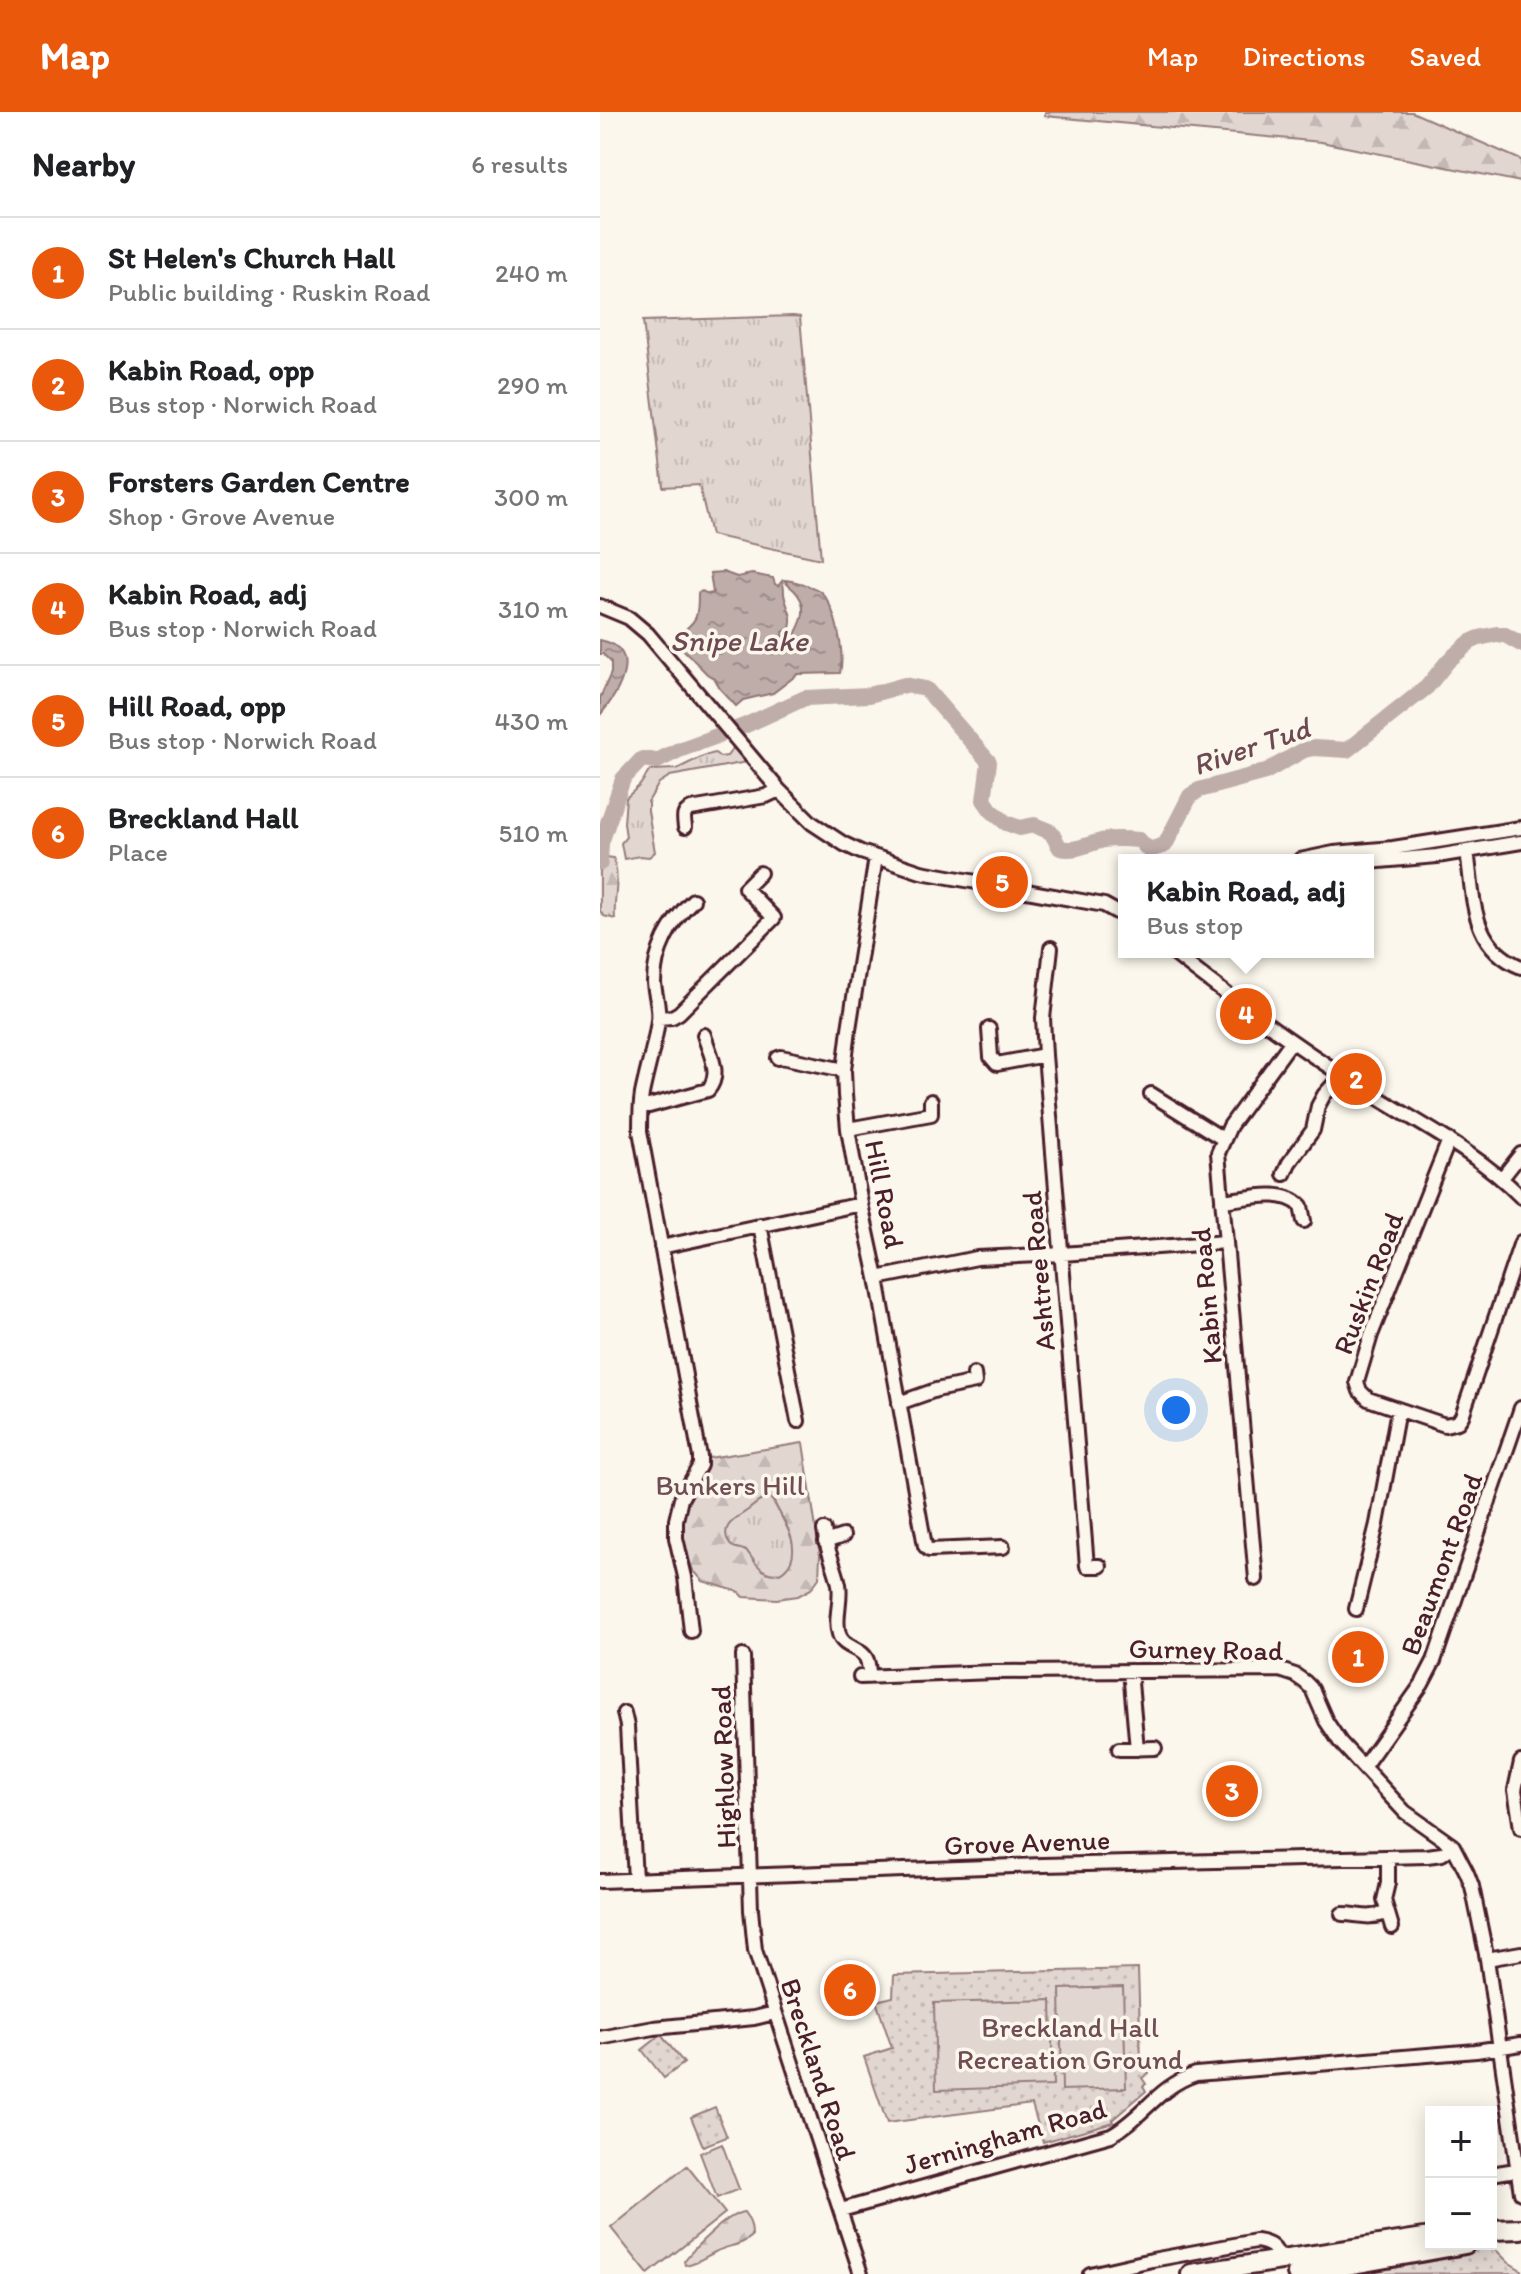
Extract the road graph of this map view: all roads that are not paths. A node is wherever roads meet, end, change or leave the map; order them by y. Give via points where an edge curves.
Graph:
1 (600, 606) edge
2 (779, 790) junction
3 (685, 827) dead end
4 (1521, 828) edge
5 (1521, 842) edge
6 (1467, 851) junction
7 (1338, 854) edge
8 (876, 857) junction
9 (1374, 862) edge
10 (760, 873) dead end
11 (693, 900) dead end
12 (1118, 910) edge
13 (1046, 956) dead end
14 (1180, 958) edge
15 (1521, 967) edge
16 (659, 1018) junction
17 (989, 1029) dead end
18 (704, 1035) dead end
19 (1291, 1042) junction
20 (1045, 1055) junction
21 (778, 1058) dead end
22 (844, 1070) junction
23 (1342, 1075) junction
24 (1151, 1094) dead end
25 (641, 1105) junction
26 (935, 1127) dead end
27 (848, 1129) junction
28 (1223, 1139) junction
29 (1449, 1140) junction
30 (1521, 1154) edge
31 (1284, 1174) dead end
32 (1502, 1178) junction
33 (1308, 1195) dead end
34 (1521, 1197) edge
35 (1290, 1198) junction
36 (1222, 1201) junction
37 (861, 1204) junction
38 (1304, 1221) dead end
39 (760, 1225) junction
40 (1226, 1242) junction
41 (1521, 1242) edge
42 (661, 1247) junction
43 (1062, 1254) junction
44 (877, 1278) junction
45 (974, 1374) dead end
46 (899, 1403) junction
47 (1521, 1408) edge
48 (1398, 1410) junction
49 (798, 1421) dead end
50 (843, 1536) dead end
51 (998, 1550) dead end
52 (1100, 1566) dead end
53 (1252, 1572) dead end
54 (1356, 1609) dead end
55 (691, 1631) dead end
56 (743, 1656) dead end
57 (1130, 1671) junction
58 (624, 1713) dead end
59 (1155, 1748) dead end
60 (1119, 1749) dead end
61 (1137, 1749) junction
62 (1521, 1762) edge
63 (1364, 1766) junction
64 (1521, 1828) edge
65 (1453, 1846) junction
66 (1388, 1857) junction
67 (751, 1876) junction
68 (635, 1880) junction
69 (600, 1881) edge
70 (1386, 1913) junction
71 (1342, 1914) dead end
72 (1392, 1927) dead end
73 (1521, 1953) edge
74 (1487, 1959) junction
75 (775, 2013) junction
76 (600, 2038) edge
77 (1521, 2044) edge
78 (1501, 2047) junction
79 (1516, 2170) junction
80 (1497, 2173) edge
81 (1521, 2193) edge
82 (841, 2210) junction
83 (1497, 2230) edge
84 (1518, 2230) edge
85 (1497, 2236) edge
86 (1425, 2238) edge
87 (1431, 2250) edge
88 (1282, 2267) edge
89 (861, 2274) edge
90 (1090, 2274) edge
91 (1191, 2274) edge
92 (1297, 2274) edge

1 - 2 street via 629,618 648,634
2 - 3 street via 691,809 683,816
2 - 8 street via 812,823
4 - 7 street
5 - 6 street
6 - 9 street
6 - 15 street via 1482,934 1504,960
8 - 12 street via 921,872
8 - 22 street, Hill Road
10 - 16 street via 741,884 778,914 679,1013
11 - 16 street via 678,907 656,963
13 - 20 street, Ashtree Road
14 - 19 street
16 - 25 street
17 - 20 street via 991,1057 997,1064
18 - 25 street via 717,1075 708,1090 697,1100
19 - 23 street
19 - 28 street, Kabin Road
20 - 43 street, Ashtree Road
21 - 22 street
22 - 27 street, Hill Road
23 - 29 street
23 - 31 street via 1324,1095 1313,1130
24 - 28 street
25 - 42 street via 641,1144
26 - 27 street via 931,1108
27 - 37 street, Hill Road
28 - 36 street, Kabin Road via 1218,1153
29 - 32 street
29 - 48 street, Ruskin Road via 1357,1382 1368,1399
30 - 32 street
32 - 34 street
33 - 35 street
35 - 36 street
35 - 38 street via 1301,1206
36 - 40 street, Kabin Road
37 - 39 street
37 - 44 street, Hill Road
39 - 42 street
39 - 49 street
40 - 43 street
40 - 53 street, Kabin Road
41 - 48 street via 1458,1422 1445,1425
42 - 55 street via 700,1457 676,1520
43 - 44 street via 977,1258
43 - 52 street, Ashtree Road via 1087,1566
44 - 46 street, Hill Road
45 - 46 street via 975,1382
46 - 51 street, Hill Road via 922,1543
47 - 63 street, Beaumont Road via 1434,1661
48 - 54 street
50 - 57 street, Gurney Road via 824,1536 839,1585 839,1637 865,1655 864,1677
56 - 67 street, Highlow Road
57 - 61 street
57 - 63 street, Gurney Road via 1280,1670 1295,1675 1312,1689 1340,1742
58 - 68 street via 632,1726
59 - 61 street
60 - 61 street
62 - 64 street via 1515,1790
63 - 65 street, Gurney Road via 1405,1812
65 - 66 street, Grove Avenue via 1437,1856
65 - 74 street, Gurney Road via 1472,1886
66 - 67 street, Grove Avenue
66 - 70 street
67 - 68 street, Grove Avenue
67 - 75 street, Breckland Road via 755,1950
68 - 69 street, Grove Avenue
70 - 71 street via 1370,1918
70 - 72 street
73 - 74 street
74 - 78 street, Gurney Road
75 - 76 street
75 - 82 street, Breckland Road
77 - 78 street, Jerningham Road
78 - 79 street, Gurney Road
78 - 82 street, Jerningham Road via 1196,2074 1167,2087 1111,2135
79 - 80 street
79 - 81 street, Gurney Road
82 - 89 street, Breckland Road
83 - 84 highway
84 - 85 highway
86 - 88 highway
87 - 92 highway
88 - 90 street via 1268,2242 1256,2241
88 - 91 highway

